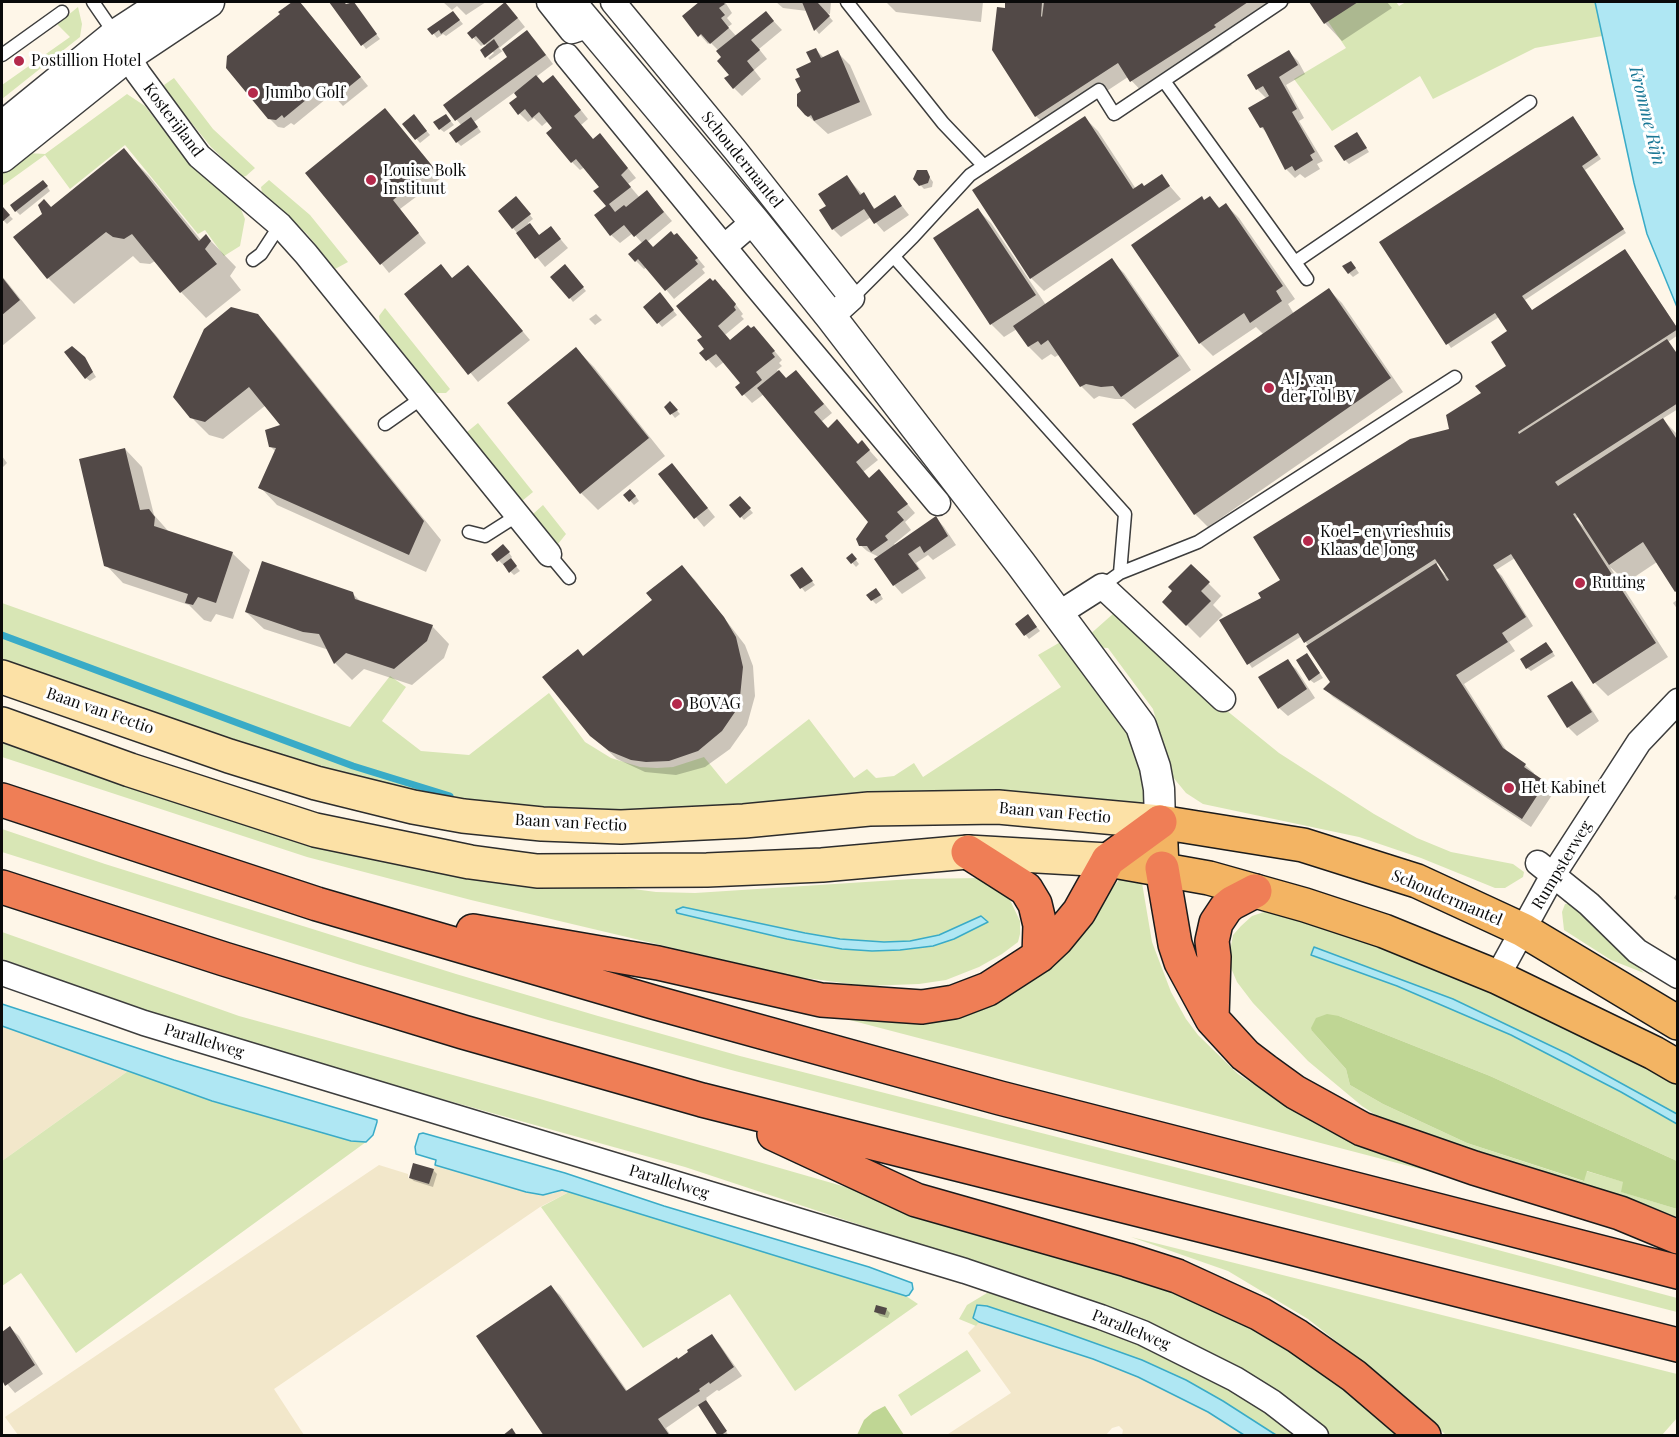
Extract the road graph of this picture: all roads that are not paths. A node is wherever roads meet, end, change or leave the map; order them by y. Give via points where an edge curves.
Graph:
1 (93, 2) edge
2 (166, 2) edge
3 (209, 2) edge
4 (549, 2) edge
5 (570, 2) edge
6 (613, 2) edge
7 (847, 2) edge
8 (1281, 2) edge
9 (62, 12) dead end
10 (590, 25) junction
11 (122, 46) junction
12 (2, 55) edge
13 (567, 56) dead end
14 (1164, 81) junction
15 (1530, 102) dead end
16 (2, 127) edge
17 (2, 157) edge
18 (984, 166) junction
19 (754, 221) junction
20 (280, 225) junction
21 (724, 247) junction
22 (894, 257) junction
23 (253, 260) dead end
24 (1295, 262) junction
25 (1307, 279) dead end
26 (842, 308) junction
27 (1455, 377) dead end
28 (422, 398) junction
29 (385, 424) dead end
30 (938, 503) dead end
31 (518, 515) junction
32 (469, 532) dead end
33 (549, 554) joint
34 (569, 578) dead end
35 (1111, 579) junction
36 (1058, 614) junction
37 (2, 676) edge
38 (1223, 699) dead end
39 (1677, 701) edge
40 (2, 724) edge
41 (2, 800) edge
42 (1160, 822) junction
43 (968, 852) junction
44 (1108, 860) junction
45 (1162, 868) junction
46 (1545, 869) junction
47 (2, 887) edge
48 (1256, 891) junction
49 (317, 904) junction
50 (1523, 930) junction
51 (1039, 956) junction
52 (2, 973) edge
53 (1677, 976) edge
54 (1497, 978) junction
55 (1212, 1019) junction
56 (1677, 1023) edge
57 (1677, 1067) edge
58 (702, 1100) junction
59 (1677, 1237) edge
60 (1677, 1272) edge
61 (1677, 1345) edge
62 (1316, 1436) edge
63 (1424, 1436) edge

1 - 11 lane
2 - 11 street
3 - 11 street
4 - 10 street via 572,31
5 - 10 street, Schoudermantel
6 - 26 street, Schoudermantel via 736,151
7 - 18 lane via 943,123
8 - 14 lane
9 - 12 lane
10 - 19 street, Schoudermantel
11 - 16 street
11 - 17 street
11 - 20 street, Kosterijland via 199,156
13 - 21 street
14 - 18 lane via 1114,114 1099,90
14 - 24 lane
15 - 24 lane
18 - 22 lane via 969,175
19 - 21 street, Schoudermantel
19 - 26 street, Schoudermantel
20 - 23 lane
20 - 28 street, Kosterijland
21 - 30 street
22 - 26 lane
22 - 35 lane via 1125,514
24 - 25 lane
26 - 36 street, Schoudermantel
27 - 35 lane via 1198,542
28 - 29 lane
28 - 31 street, Kosterijland
31 - 32 lane via 485,536
31 - 33 street, Kosterijland
33 - 34 lane
35 - 36 street
35 - 38 street
36 - 42 street, Schoudermantel via 1141,726 1155,767
37 - 42 main road, Baan van Fectio via 316,783 463,816 621,827 869,809 999,807
39 - 46 street, Rumpsterweg via 1639,742
40 - 43 main road via 315,830 470,862 537,871 811,866
41 - 49 highway
42 - 44 highway
42 - 45 main road, Schoudermantel
42 - 50 main road, Schoudermantel via 1303,845 1416,881
43 - 44 main road
43 - 51 highway via 1026,889 1040,925
44 - 45 main road
44 - 51 highway via 1079,912
45 - 48 main road
45 - 55 highway via 1175,944
46 - 50 street, Rumpsterweg
46 - 53 street via 1589,904 1637,951
47 - 58 highway via 224,959
48 - 54 main road via 1384,931
48 - 55 highway via 1232,903 1216,923 1212,941
49 - 51 highway via 658,963 821,1000 879,1005 922,1007 954,1002 988,989
49 - 60 highway via 1000,1098
50 - 54 street, Rumpsterweg
50 - 56 main road, Schoudermantel
52 - 62 street, Parallelweg via 144,1023 965,1271 1101,1317 1235,1379
54 - 57 main road
55 - 59 highway via 1245,1055 1266,1071 1362,1129 1620,1213
58 - 61 highway
58 - 63 highway via 916,1200 1167,1273 1260,1314 1354,1376

